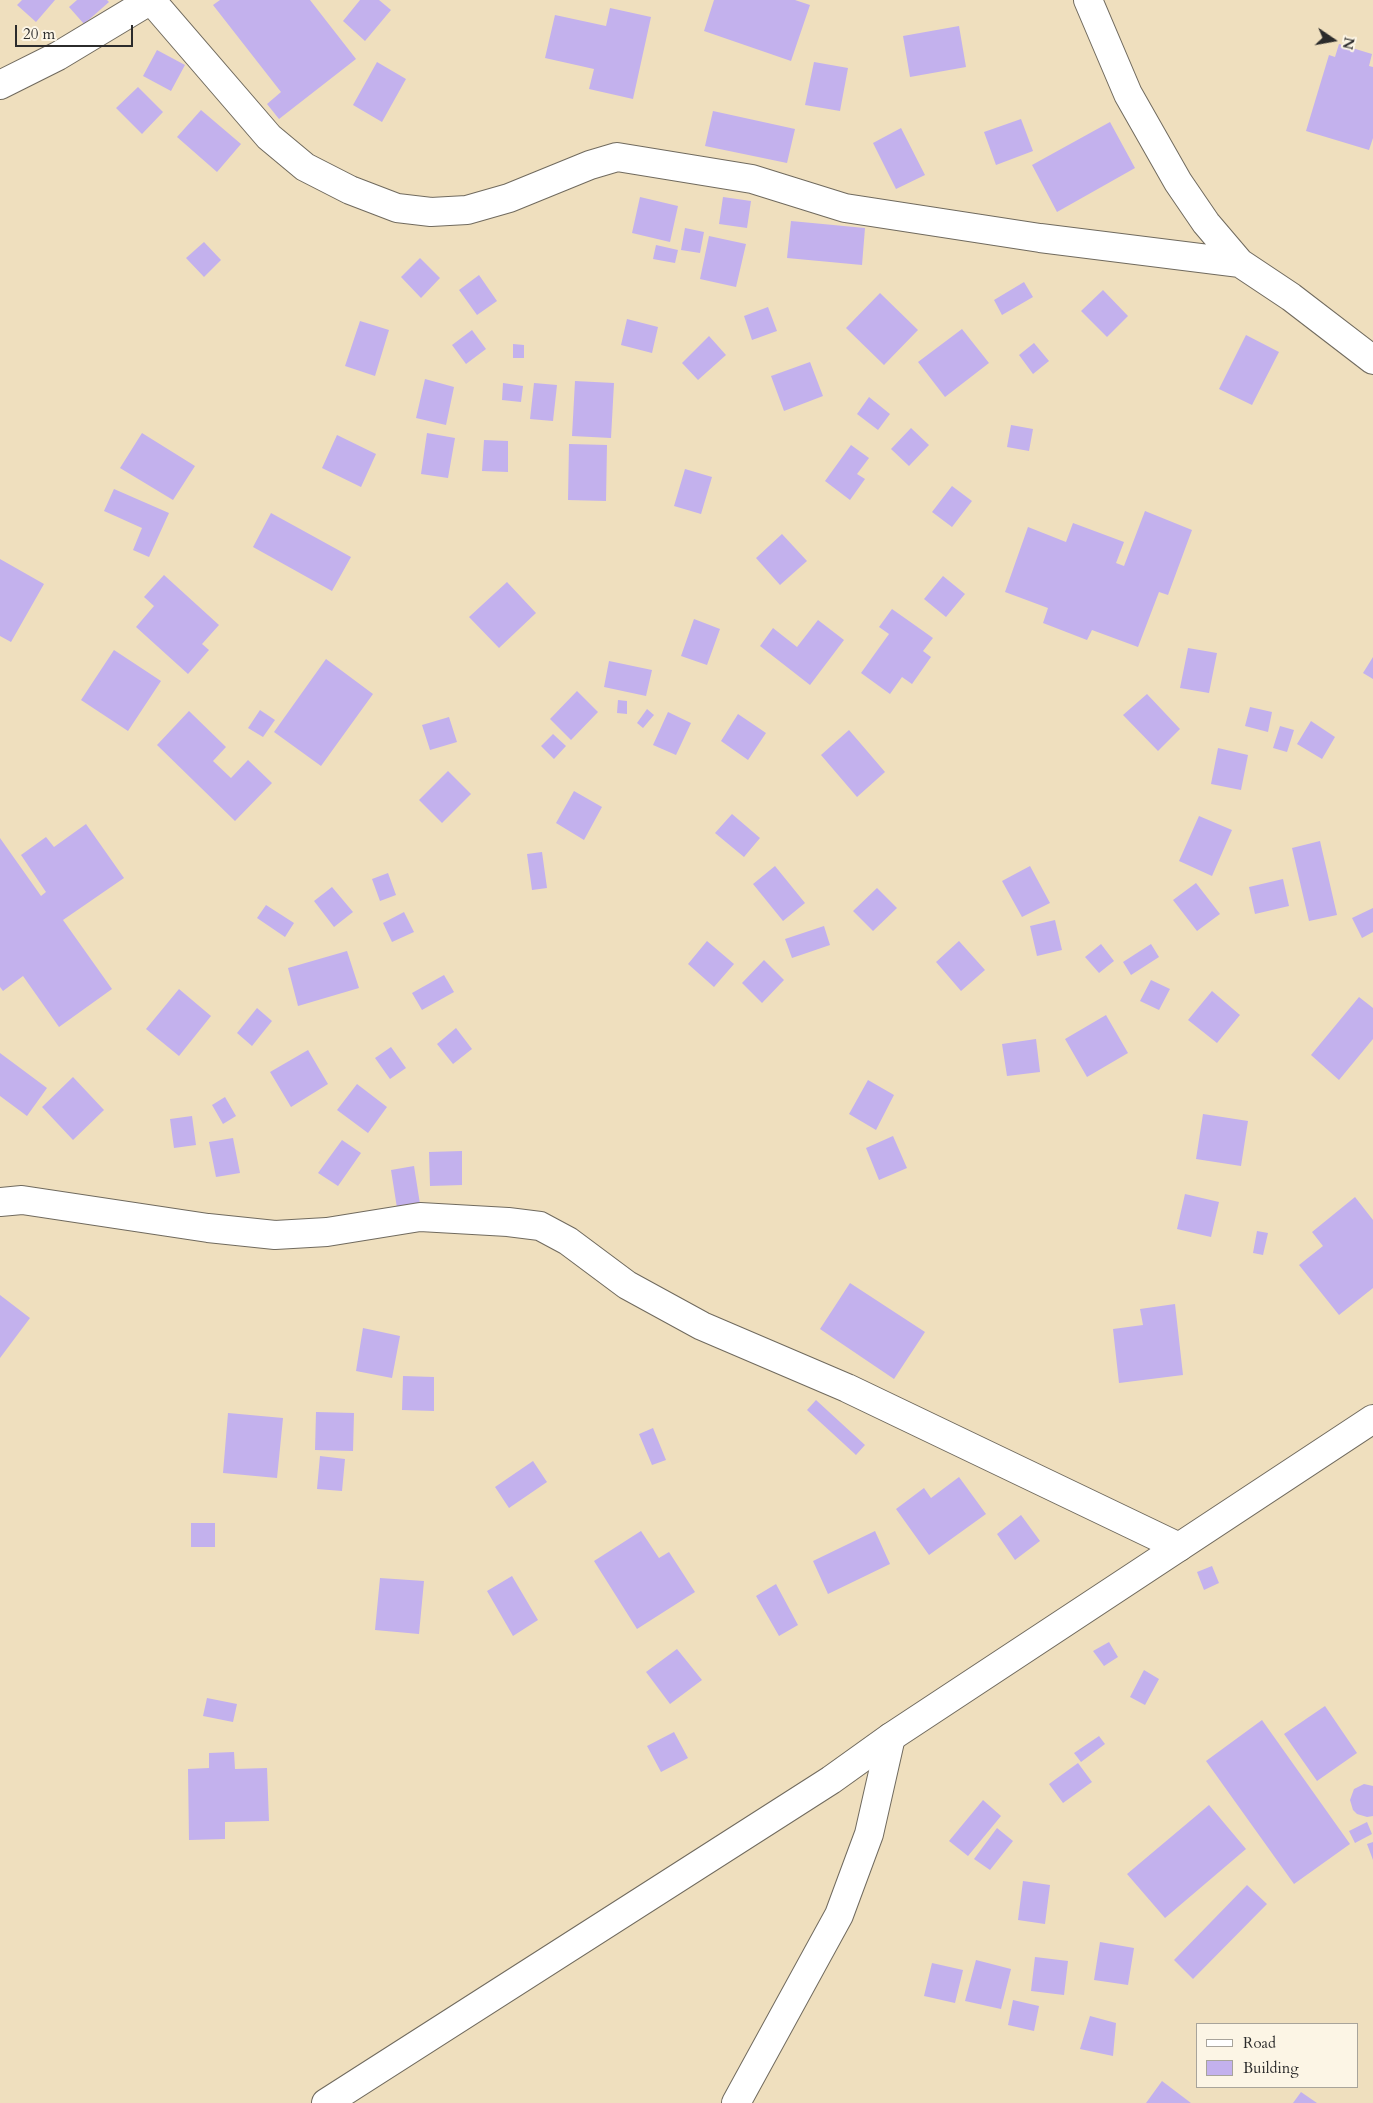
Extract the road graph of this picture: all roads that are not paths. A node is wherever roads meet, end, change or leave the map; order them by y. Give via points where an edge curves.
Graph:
1 (151, 0) edge
2 (1097, 4) edge
3 (0, 85) edge
4 (1240, 263) junction
5 (1373, 360) edge
6 (0, 1180) edge
7 (11, 1201) edge
8 (1373, 1419) edge
9 (1180, 1547) junction
10 (892, 1737) junction
11 (326, 2103) edge
12 (736, 2103) edge

1 - 3 street via 58,56
1 - 4 street via 269,137 305,167 350,190 397,208 431,212 467,210 509,198 617,157 752,179 845,208 1040,238
2 - 4 street via 1128,94 1178,182 1206,223
4 - 5 street via 1291,297
6 - 7 street
7 - 9 street via 275,1235 327,1232 420,1218 540,1226 568,1241 627,1285 702,1326 847,1388
8 - 9 street
9 - 10 street
10 - 11 street
10 - 12 street via 869,1834 839,1915

